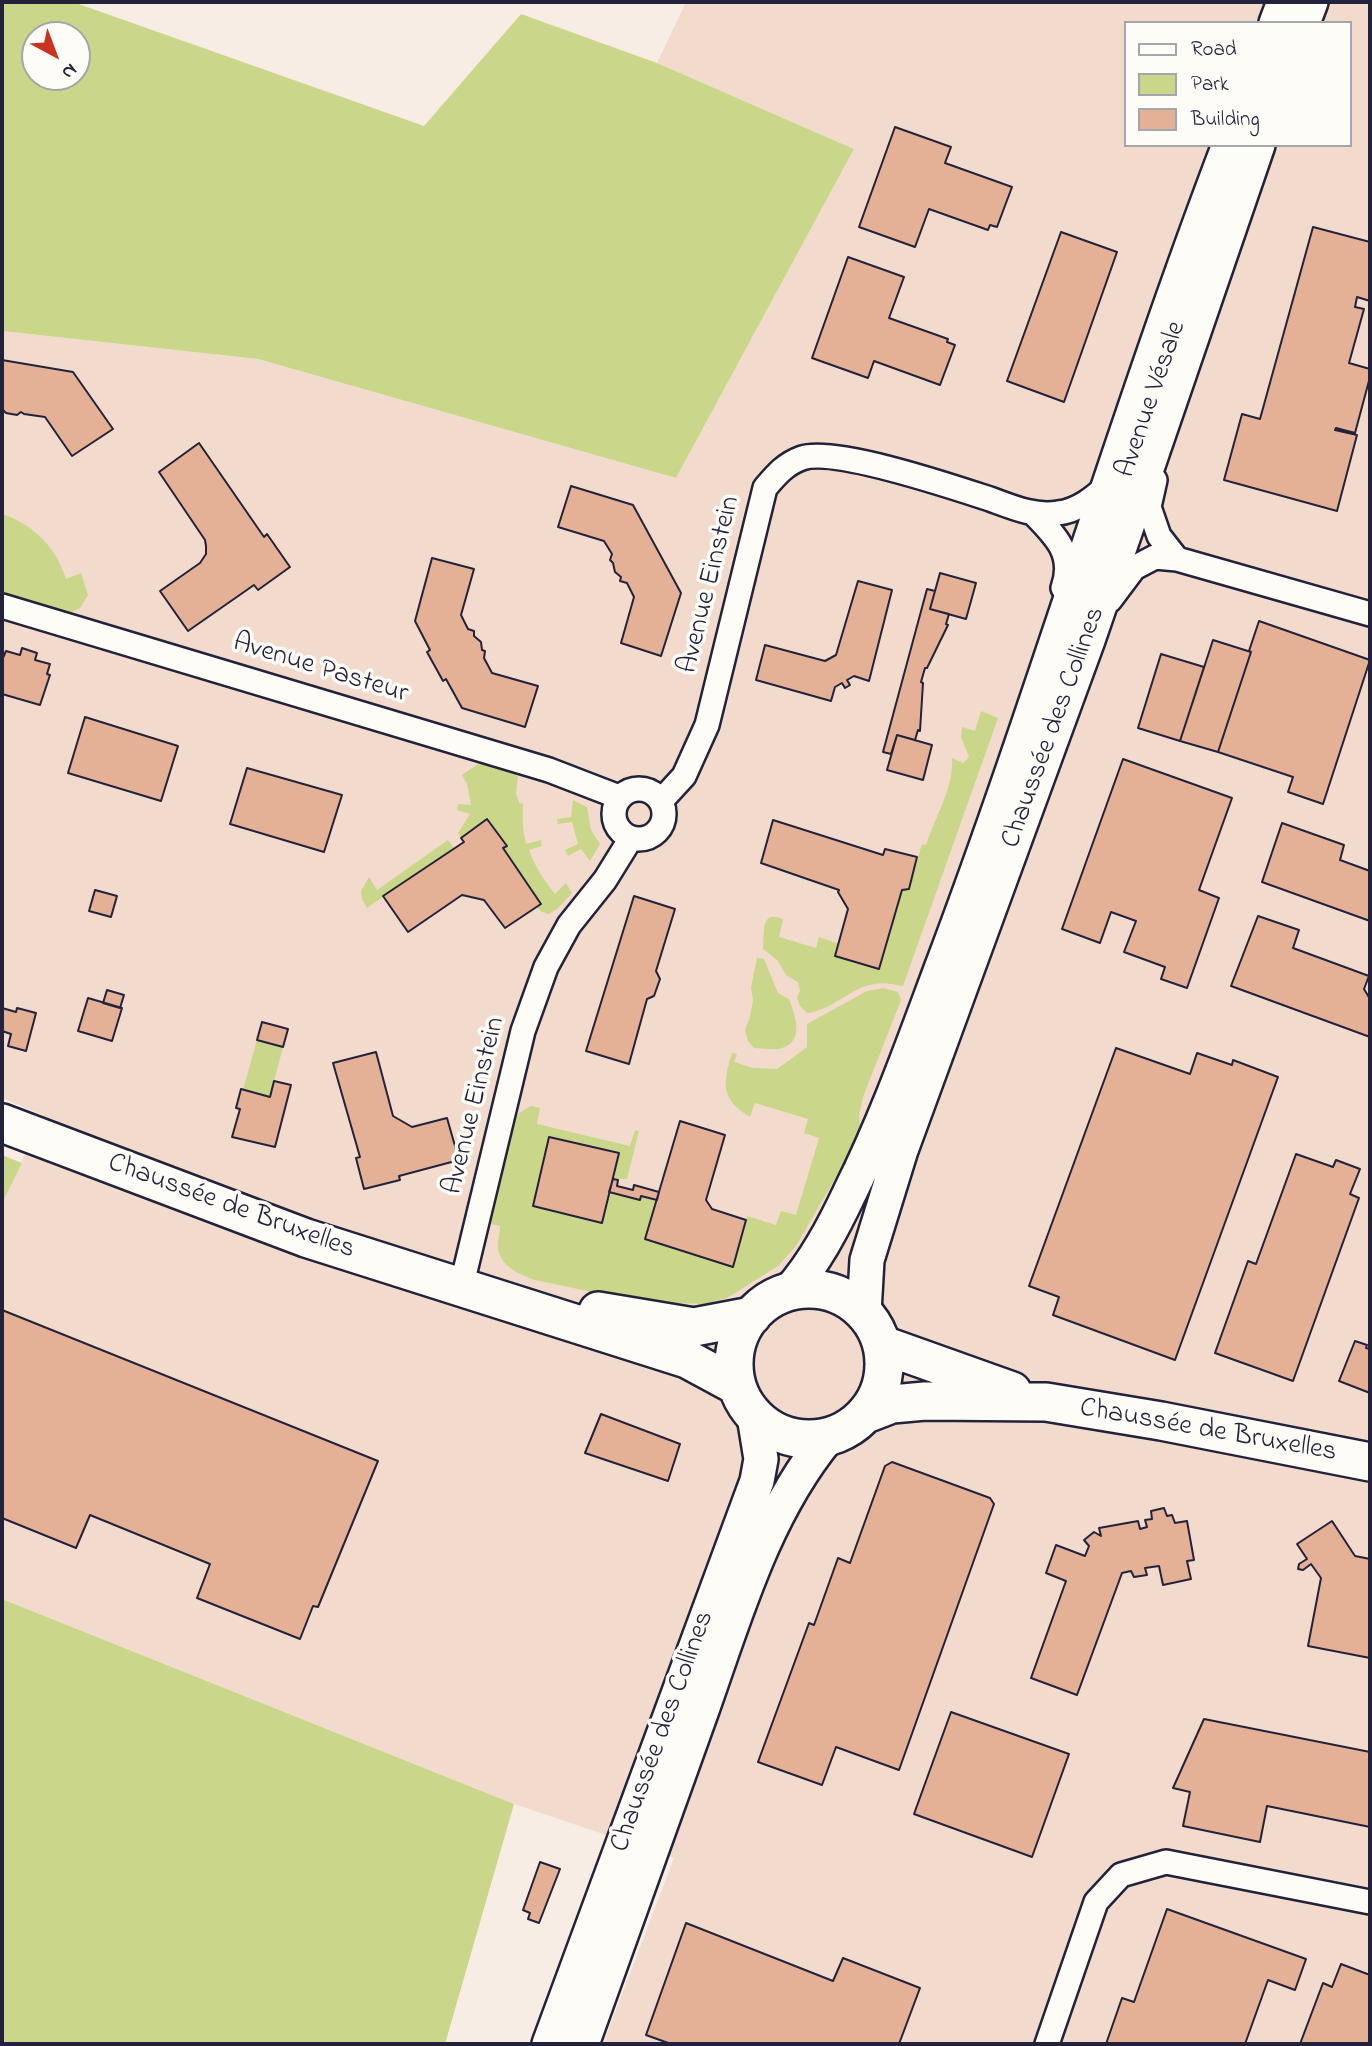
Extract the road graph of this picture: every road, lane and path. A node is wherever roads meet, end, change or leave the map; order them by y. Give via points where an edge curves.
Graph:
1 (1284, 2) edge
2 (1311, 2) edge
3 (1277, 21) edge
4 (1304, 21) edge
5 (1228, 147) edge
6 (1257, 147) edge
7 (1219, 253) junction
8 (1109, 484) junction
9 (1033, 513) junction
10 (1177, 559) junction
11 (2, 606) edge
12 (1370, 614) edge
13 (1088, 640) junction
14 (619, 797) junction
15 (661, 801) junction
16 (631, 838) junction
17 (988, 844) junction
18 (2, 1123) edge
19 (461, 1288) junction
20 (789, 1292) junction
21 (864, 1312) junction
22 (752, 1316) junction
23 (883, 1345) junction
24 (746, 1401) junction
25 (1046, 1402) junction
26 (866, 1414) junction
27 (828, 1437) junction
28 (1370, 1462) edge
29 (1370, 1902) edge
30 (549, 2044) edge
31 (582, 2044) edge
32 (1047, 2044) edge

1 - 3 main road
2 - 4 main road
5 - 8 main road, Chaussée des Collines
6 - 7 main road, Chaussée des Collines
7 - 10 street, Avenue Vésale via 1214,313 1157,472 1149,507 1159,537
7 - 13 main road, Chaussée des Collines
8 - 9 street, Avenue Einstein via 1082,505 1059,513
8 - 17 main road, Chaussée des Collines
9 - 15 street, Avenue Einstein via 900,472 823,455 781,469 765,488 707,725 684,776
9 - 17 street via 1054,534 1069,573 988,800
10 - 12 street
10 - 13 street via 1155,557 1134,568
11 - 14 street, Avenue Pasteur via 549,770
13 - 21 main road, Chaussée des Collines via 901,1150 867,1260
14 - 15 street via 647,791
14 - 16 street via 617,827
15 - 16 street, Avenue Einstein via 662,820 655,833 642,840
16 - 19 street, Avenue Einstein via 569,925 546,967 523,1031
17 - 20 main road, Chaussée des Collines via 863,1166 827,1239
18 - 19 main road, Chaussée de Bruxelles via 306,1238
19 - 22 main road, Chaussée de Bruxelles via 694,1326
19 - 24 main road, Chaussée de Bruxelles via 687,1359
20 - 21 main road, Chaussée de Bruxelles via 816,1289 842,1296
20 - 22 main road, Chaussée de Bruxelles via 762,1305
21 - 23 main road, Chaussée de Bruxelles
22 - 24 main road, Chaussée de Bruxelles via 739,1337 734,1362
23 - 25 main road, Chaussée de Bruxelles
23 - 26 main road via 879,1393
24 - 27 main road, Chaussée de Bruxelles via 776,1432 801,1439
24 - 30 main road, Chaussée des Collines via 761,1459 757,1481
25 - 26 main road, Chaussée de Bruxelles via 925,1401 892,1404
25 - 28 main road, Chaussée de Bruxelles
26 - 27 main road, Chaussée de Bruxelles
27 - 31 main road, Chaussée des Collines via 787,1497 747,1585
29 - 32 street via 1166,1862 1121,1875 1096,1902

